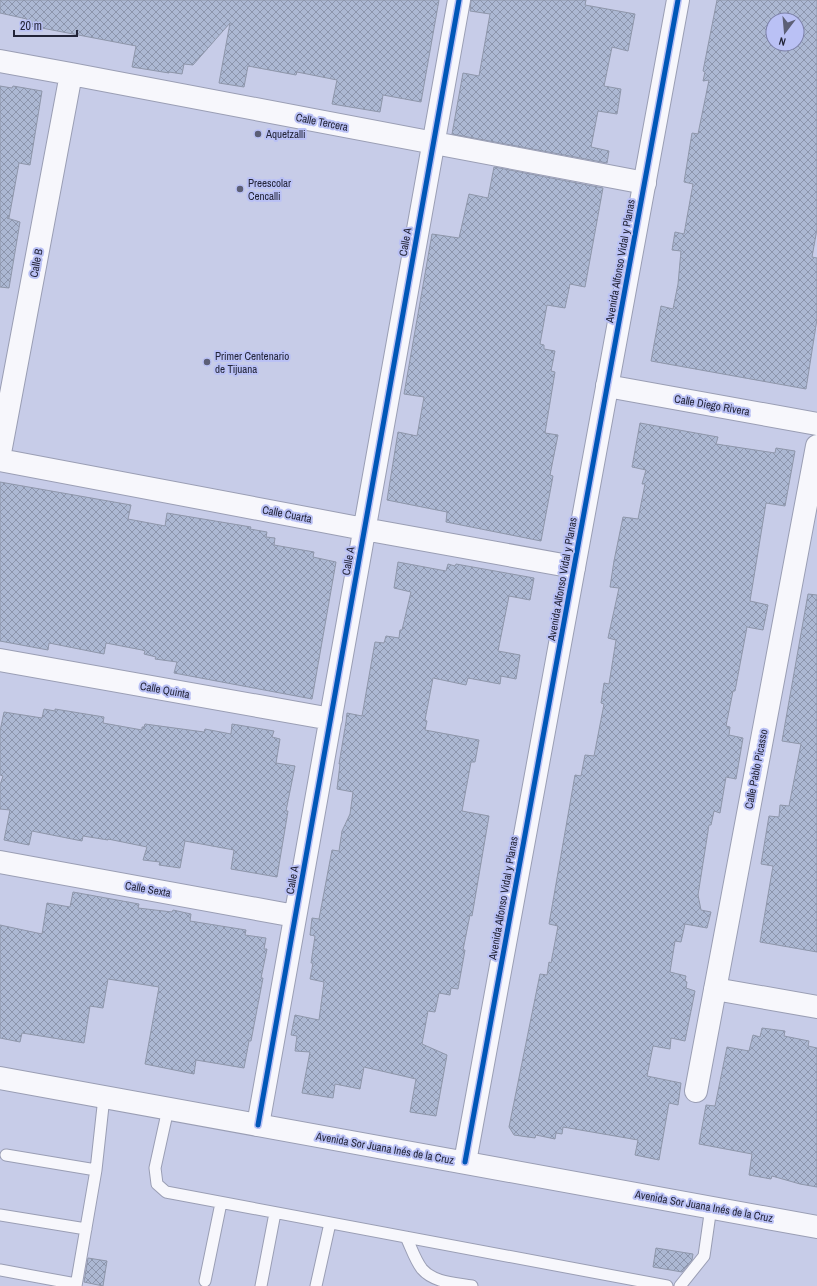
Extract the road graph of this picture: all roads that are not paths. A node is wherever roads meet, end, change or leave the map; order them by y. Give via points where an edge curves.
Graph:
1 (459, 0) edge
2 (678, 0) edge
3 (0, 61) edge
4 (71, 74) junction
5 (433, 142) junction
6 (645, 182) junction
7 (607, 386) junction
8 (817, 424) edge
9 (817, 446) edge
10 (0, 453) edge
11 (0, 460) edge
12 (364, 529) junction
13 (574, 567) junction
14 (0, 660) edge
15 (331, 719) junction
16 (0, 862) edge
17 (295, 916) junction
18 (715, 988) junction
19 (817, 1007) edge
20 (0, 1078) edge
21 (696, 1091) dead end
22 (104, 1097) junction
23 (168, 1108) junction
24 (258, 1125) junction
25 (6, 1155) dead end
26 (465, 1162) junction
27 (96, 1170) junction
28 (221, 1203) junction
29 (712, 1207) junction
30 (275, 1213) junction
31 (0, 1215) edge
32 (330, 1223) junction
33 (817, 1227) edge
34 (86, 1229) junction
35 (406, 1237) junction
36 (0, 1270) edge
37 (205, 1281) dead end
38 (76, 1285) edge
39 (261, 1286) edge
40 (316, 1286) edge
41 (472, 1286) edge
42 (668, 1286) edge
43 (680, 1286) edge

1 - 5 street, Calle A
2 - 6 street, Avenida Alfonso Vidal y Planas
3 - 4 street, Calle Tercera
4 - 5 street, Calle Tercera
4 - 10 street, Calle B
5 - 6 street, Calle Tercera
5 - 12 street, Calle A
6 - 7 street, Avenida Alfonso Vidal y Planas
7 - 8 street, Calle Diego Rivera
7 - 13 street, Avenida Alfonso Vidal y Planas
9 - 18 street, Calle Pablo Picasso
11 - 12 street, Calle Cuarta
12 - 13 street, Calle Cuarta
12 - 15 street, Calle A
13 - 26 street, Avenida Alfonso Vidal y Planas
14 - 15 street, Calle Quinta
15 - 17 street, Calle A
16 - 17 street, Calle Sexta
17 - 24 street, Calle A
18 - 19 street
18 - 21 street, Calle Pablo Picasso
20 - 22 street, Avenida Sor Juana Inés de la Cruz
22 - 23 street, Avenida Sor Juana Inés de la Cruz
22 - 27 lane
23 - 24 street, Avenida Sor Juana Inés de la Cruz
23 - 28 lane via 155,1168 157,1184 166,1192
24 - 26 street, Avenida Sor Juana Inés de la Cruz
25 - 27 lane
26 - 29 street, Avenida Sor Juana Inés de la Cruz
27 - 34 lane
28 - 30 lane
28 - 37 lane
29 - 33 street, Avenida Sor Juana Inés de la Cruz
29 - 43 lane via 704,1256
30 - 32 lane
30 - 39 lane
31 - 34 lane
32 - 35 lane
32 - 40 lane
34 - 38 lane
35 - 41 lane via 421,1268 428,1274 437,1279
35 - 42 lane
36 - 38 lane

